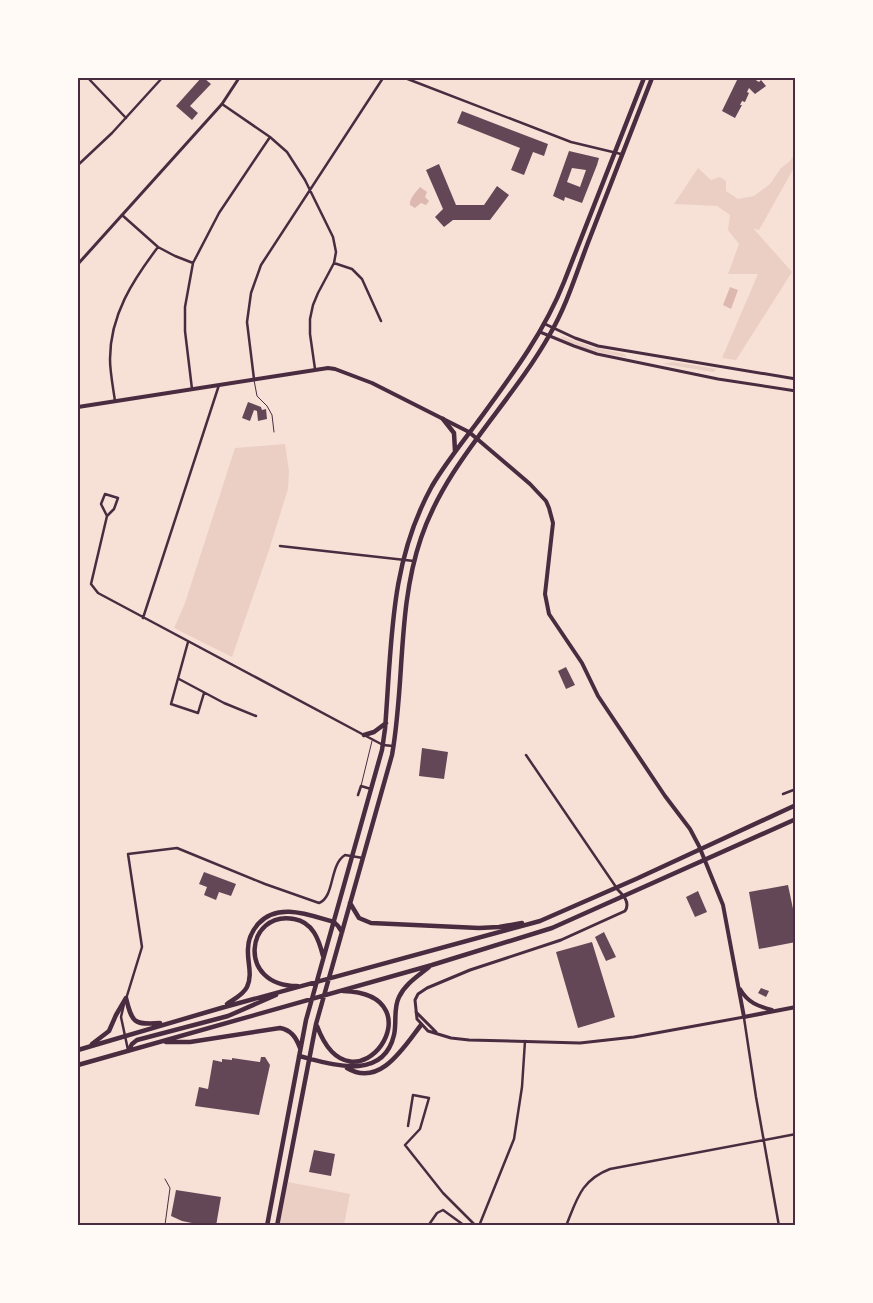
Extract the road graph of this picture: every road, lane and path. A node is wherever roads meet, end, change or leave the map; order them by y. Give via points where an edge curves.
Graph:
1 (88, 78) edge
2 (162, 78) edge
3 (238, 78) edge
4 (383, 78) edge
5 (405, 78) edge
6 (644, 78) edge
7 (652, 78) edge
8 (222, 104) junction
9 (126, 118) junction
10 (270, 137) junction
11 (614, 153) junction
12 (621, 154) junction
13 (78, 158) edge
14 (81, 161) junction
15 (78, 165) edge
16 (310, 189) junction
17 (122, 214) junction
18 (158, 247) junction
19 (193, 263) junction
20 (334, 263) junction
21 (78, 264) edge
22 (381, 321) dead end
23 (545, 324) junction
24 (554, 328) junction
25 (540, 332) junction
26 (550, 335) junction
27 (315, 369) junction
28 (254, 379) junction
29 (796, 379) edge
30 (219, 385) junction
31 (192, 389) junction
32 (796, 391) edge
33 (115, 401) junction
34 (78, 407) edge
35 (443, 419) junction
36 (274, 432) dead end
37 (469, 432) junction
38 (478, 439) junction
39 (454, 453) junction
40 (106, 516) junction
41 (280, 546) dead end
42 (402, 560) junction
43 (414, 561) junction
44 (143, 618) junction
45 (188, 641) junction
46 (179, 679) junction
47 (204, 694) junction
48 (256, 716) dead end
49 (386, 723) junction
50 (364, 735) junction
51 (372, 739) junction
52 (383, 745) junction
53 (394, 746) junction
54 (526, 755) dead end
55 (361, 786) junction
56 (372, 789) junction
57 (796, 789) edge
58 (783, 794) dead end
59 (358, 795) dead end
60 (796, 805) edge
61 (796, 819) edge
62 (701, 849) junction
63 (353, 855) junction
64 (363, 858) junction
65 (706, 859) junction
66 (616, 888) junction
67 (625, 897) junction
68 (350, 903) junction
69 (540, 921) junction
70 (334, 922) junction
71 (342, 932) junction
72 (324, 958) junction
73 (432, 965) junction
74 (738, 987) junction
75 (287, 988) junction
76 (336, 991) junction
77 (126, 998) junction
78 (796, 1007) edge
79 (221, 1008) junction
80 (774, 1011) junction
81 (416, 1012) junction
82 (744, 1017) junction
83 (171, 1022) junction
84 (316, 1024) junction
85 (421, 1025) junction
86 (437, 1033) junction
87 (124, 1036) junction
88 (525, 1041) junction
89 (162, 1042) junction
90 (87, 1047) junction
91 (300, 1048) junction
92 (78, 1050) edge
93 (128, 1051) junction
94 (299, 1056) junction
95 (309, 1059) junction
96 (78, 1065) edge
97 (344, 1066) junction
98 (408, 1126) dead end
99 (796, 1134) edge
100 (764, 1140) junction
101 (165, 1179) dead end
102 (165, 1225) edge
103 (267, 1226) edge
104 (276, 1226) edge
105 (428, 1226) edge
106 (465, 1226) edge
107 (478, 1226) edge
108 (566, 1226) edge
109 (779, 1226) edge

1 - 9 street
2 - 9 street
3 - 8 street
4 - 16 street
5 - 11 street via 571,142
6 - 11 main road
7 - 12 main road
8 - 10 street
8 - 17 street
9 - 14 street
10 - 16 street via 287,152
10 - 19 street via 219,213
11 - 12 street
11 - 23 main road
12 - 24 main road
13 - 14 street
14 - 15 street
16 - 20 street via 334,237
16 - 28 street via 261,265 251,293 247,322
17 - 18 street
17 - 21 street
18 - 19 street
18 - 33 street via 138,272 114,324 110,358
19 - 31 street via 184,331
20 - 22 street via 352,269 362,279
20 - 27 street via 318,292 310,319
23 - 24 street
23 - 25 main road
24 - 26 main road
24 - 29 street via 605,347
25 - 26 street
25 - 37 main road
26 - 32 street via 597,354
26 - 38 main road
27 - 28 main road
27 - 35 main road via 335,369 364,380
28 - 30 main road
28 - 36 lane via 257,396 272,415
30 - 31 main road
30 - 44 street
31 - 33 main road
33 - 34 main road
35 - 37 main road
35 - 39 main road via 454,433
37 - 38 main road
37 - 39 main road
38 - 43 main road via 437,501
38 - 62 main road via 535,488 549,508 553,530 545,594 549,614 582,663 598,696
39 - 42 main road via 425,499
40 - 40 street via 114,509 118,498 105,494 101,504
40 - 44 street via 91,584 98,593
41 - 42 street
42 - 43 street
42 - 49 main road via 395,604
43 - 53 main road via 406,607
44 - 45 street
45 - 46 street
45 - 50 street
46 - 47 street
46 - 47 street via 171,704 198,713
47 - 48 street
49 - 50 main road
49 - 52 main road
50 - 51 street
51 - 52 street
51 - 55 lane
52 - 53 street
52 - 56 main road
53 - 64 main road
54 - 66 street
55 - 56 street
55 - 59 street
56 - 63 main road
57 - 58 street
60 - 62 main road
61 - 65 main road
62 - 65 main road
62 - 66 main road
63 - 64 street
63 - 70 main road
63 - 77 street via 345,854 338,860 326,898 319,904 177,848 128,854 142,947
64 - 68 main road
65 - 67 main road
65 - 74 main road via 723,905
66 - 67 street
66 - 69 main road
67 - 73 main road via 552,928
67 - 81 street via 628,907 625,911 595,925 427,988 416,996
68 - 69 main road via 359,918 371,923 499,928
68 - 71 main road
69 - 75 main road
70 - 71 main road
70 - 72 main road
70 - 79 main road via 288,911 262,920 248,944 250,973 247,987 240,996
71 - 84 main road
72 - 75 main road via 316,935 307,924 284,918 266,926 255,943 256,963 266,977
72 - 91 main road
73 - 76 main road
73 - 97 main road via 408,984 399,996 394,1033 384,1054 364,1066
74 - 80 main road via 747,1000
74 - 82 main road
75 - 79 main road
75 - 93 main road via 228,1016 137,1040
76 - 84 main road via 367,994 378,1002 386,1012 389,1024 384,1043 367,1058 354,1061 340,1058 326,1046
76 - 89 main road
77 - 83 main road via 132,1018 138,1023
77 - 87 street via 121,1018
77 - 90 main road via 109,1031
78 - 80 main road
79 - 83 main road
80 - 82 main road
81 - 85 street
81 - 86 street
82 - 88 street via 592,1042
82 - 100 street
83 - 87 main road
84 - 95 main road
85 - 86 street
85 - 97 main road via 392,1061 380,1070 359,1074
86 - 88 street via 469,1040
87 - 90 main road
87 - 93 street
88 - 107 street via 514,1139
89 - 91 main road via 190,1042 280,1028 292,1034
89 - 93 main road
90 - 92 main road
91 - 94 main road
93 - 96 main road
94 - 95 main road
94 - 103 main road
95 - 97 main road
95 - 104 main road
98 - 107 street via 414,1095 429,1098 420,1129 405,1145 444,1194
99 - 100 street
100 - 108 street via 600,1172 582,1188
100 - 109 street
101 - 102 lane via 170,1188
105 - 106 street via 436,1213 443,1210

